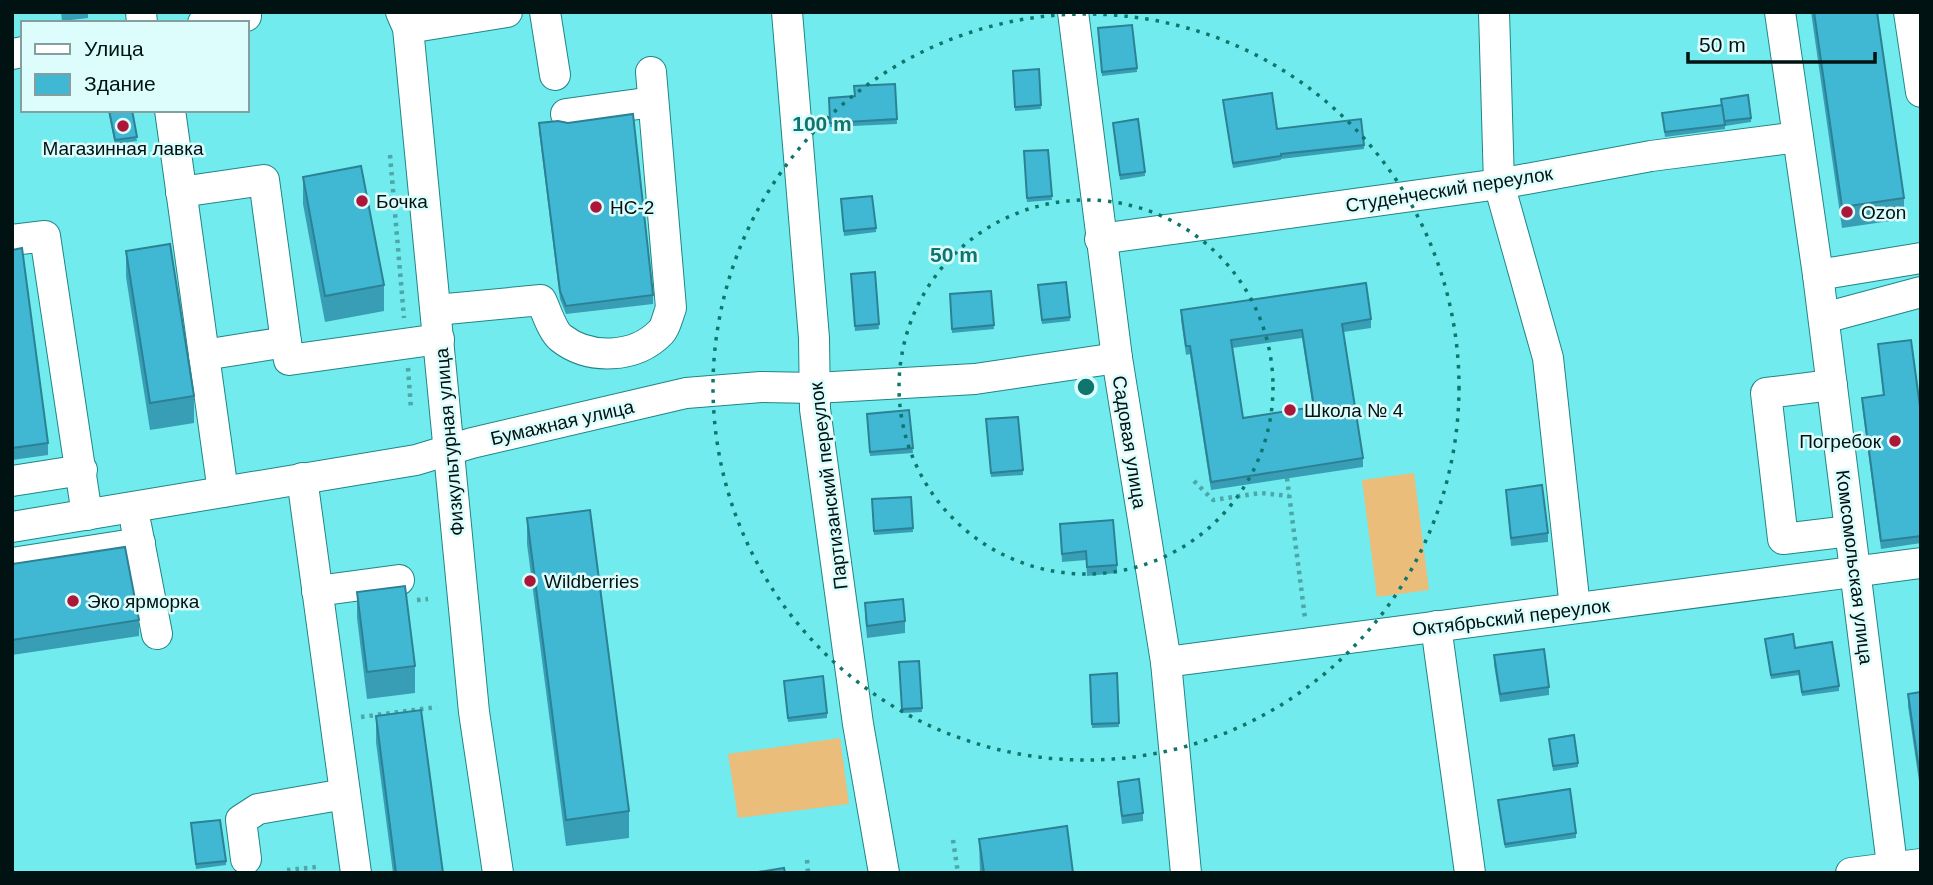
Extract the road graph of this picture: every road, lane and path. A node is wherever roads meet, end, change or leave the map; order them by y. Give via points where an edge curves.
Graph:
1 (507, 12) edge
2 (545, 12) edge
3 (787, 12) edge
4 (1073, 12) edge
5 (1494, 12) edge
6 (1780, 12) edge
7 (1909, 12) edge
8 (252, 13) edge
9 (405, 20) edge
10 (213, 21) edge
11 (651, 72) dead end
12 (555, 75) dead end
13 (1921, 92) edge
14 (653, 102) junction
15 (170, 112) edge
16 (566, 114) dead end
17 (1798, 137) junction
18 (390, 153) dead end
19 (1499, 184) junction
20 (181, 192) junction
21 (1100, 239) junction
22 (12, 240) edge
23 (1921, 258) edge
24 (1818, 275) junction
25 (1921, 292) edge
26 (436, 310) junction
27 (1824, 318) junction
28 (439, 339) junction
29 (286, 342) junction
30 (406, 344) junction
31 (204, 355) junction
32 (1117, 358) junction
33 (1832, 386) junction
34 (815, 387) junction
35 (411, 409) dead end
36 (449, 452) junction
37 (82, 470) junction
38 (302, 478) junction
39 (1287, 478) edge
40 (12, 481) edge
41 (1194, 481) dead end
42 (223, 492) junction
43 (1289, 496) junction
44 (133, 507) junction
45 (87, 514) junction
46 (12, 527) edge
47 (1850, 531) junction
48 (140, 543) junction
49 (12, 563) edge
50 (1921, 563) edge
51 (1855, 573) junction
52 (399, 580) dead end
53 (317, 591) junction
54 (1575, 608) junction
55 (1436, 626) junction
56 (157, 634) dead end
57 (1308, 643) junction
58 (1166, 662) junction
59 (437, 707) dead end
60 (335, 720) junction
61 (345, 794) junction
62 (953, 840) dead end
63 (246, 859) dead end
64 (807, 860) dead end
65 (1902, 868) edge
66 (287, 870) dead end
67 (317, 873) edge
68 (356, 873) edge
69 (498, 873) edge
70 (808, 873) edge
71 (884, 873) edge
72 (958, 873) edge
73 (1186, 873) edge
74 (1470, 873) edge
75 (1851, 873) edge

1 - 9 street
2 - 12 street
3 - 34 street, Партизанский переулок
4 - 21 street, Садовая улица
5 - 19 street
6 - 17 street, Комсомольская улица
7 - 13 street
8 - 10 street
9 - 26 street, Физкультурная улица
11 - 14 street
14 - 16 street
14 - 26 street via 671,308 662,331 642,346 618,354 592,352 559,337 541,300
15 - 20 street
17 - 19 street, Студенческий переулок via 1651,156
17 - 24 street, Комсомольская улица
18 - 30 path
19 - 21 street, Студенческий переулок
19 - 54 street via 1548,358
20 - 29 street via 264,180
20 - 31 street
21 - 32 street, Садовая улица
22 - 37 street via 45,236
23 - 24 street
24 - 27 street, Комсомольская улица
25 - 27 street
26 - 28 street, Физкультурная улица
27 - 33 street, Комсомольская улица
28 - 30 street
28 - 36 street, Физкультурная улица
29 - 30 street via 289,360
29 - 31 street
30 - 35 path
31 - 42 street
32 - 34 street, Бумажная улица via 975,379
32 - 58 street, Садовая улица
33 - 47 street, Комсомольская улица
33 - 47 street via 1766,393 1783,539
34 - 36 street, Бумажная улица via 686,393
34 - 71 street, Партизанский переулок via 858,724
36 - 38 street, Бумажная улица
36 - 69 street, Физкультурная улица via 474,712
37 - 40 street
37 - 45 street
38 - 42 street, Бумажная улица
38 - 53 street
39 - 43 path
41 - 43 path via 1213,500 1261,493
42 - 44 street, Бумажная улица
43 - 57 path
44 - 45 street, Бумажная улица
44 - 48 street
45 - 46 street, Бумажная улица
47 - 51 street, Комсомольская улица
48 - 49 street
48 - 56 street
50 - 51 street, Октябрьский переулок
51 - 54 street, Октябрьский переулок
51 - 65 street, Комсомольская улица
52 - 53 street
53 - 60 street
54 - 55 street, Октябрьский переулок
55 - 57 street, Октябрьский переулок
55 - 74 street
57 - 58 street, Октябрьский переулок
58 - 73 street, Садовая улица
59 - 60 path
60 - 61 street
61 - 63 street via 258,809 241,820
61 - 68 street
62 - 72 path
64 - 70 path
65 - 75 street
66 - 67 path via 316,867

